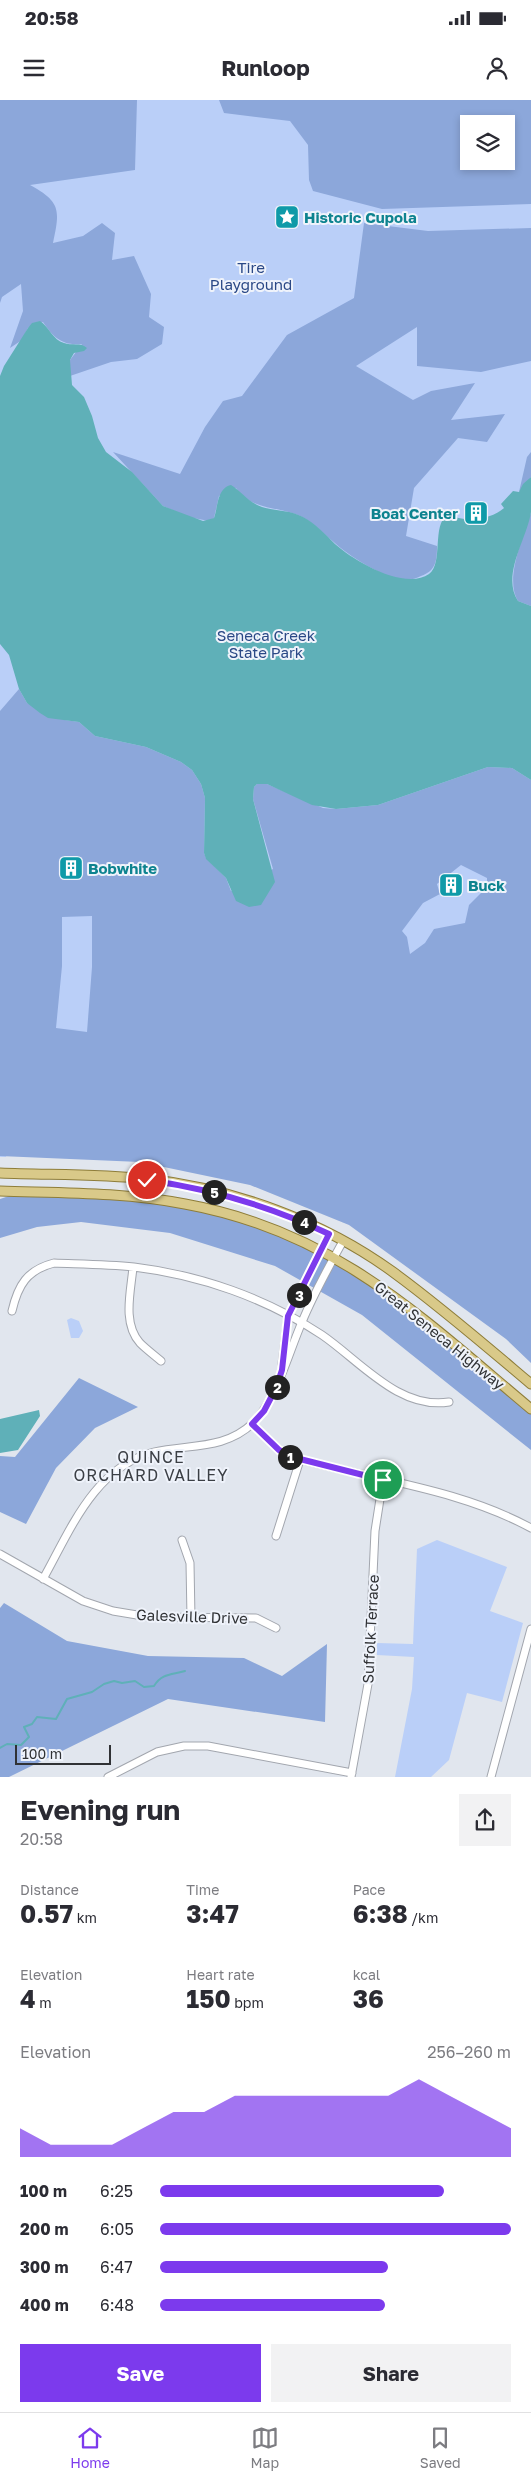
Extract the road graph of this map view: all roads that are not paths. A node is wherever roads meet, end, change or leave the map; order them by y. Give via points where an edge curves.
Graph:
1 (0, 1173) edge
2 (0, 1191) edge
3 (329, 1234) junction
4 (343, 1241) junction
5 (321, 1250) junction
6 (334, 1257) junction
7 (133, 1267) junction
8 (12, 1311) dead end
9 (288, 1316) junction
10 (301, 1323) junction
11 (161, 1360) dead end
12 (282, 1370) junction
13 (531, 1384) edge
14 (449, 1402) dead end
15 (531, 1409) edge
16 (252, 1424) junction
17 (300, 1460) junction
18 (383, 1480) junction
19 (531, 1528) edge
20 (276, 1536) dead end
21 (182, 1540) dead end
22 (0, 1554) edge
23 (43, 1579) junction
24 (191, 1618) junction
25 (276, 1628) dead end
26 (531, 1629) edge
27 (351, 1775) edge
28 (108, 1777) edge
29 (491, 1777) edge

1 - 3 main road, Great Seneca Highway via 147,1180 199,1188 267,1207
2 - 5 main road, Great Seneca Highway via 130,1196 186,1204 252,1221
3 - 4 main road, Great Seneca Highway
3 - 5 street
4 - 6 street
4 - 13 main road, Great Seneca Highway via 392,1271
5 - 6 main road, Great Seneca Highway
5 - 9 street
6 - 10 street
6 - 15 main road, Great Seneca Highway via 400,1300
7 - 8 street via 54,1263 41,1266 25,1277
7 - 9 street via 219,1286
7 - 11 street via 129,1311 131,1326 140,1342
9 - 10 street
9 - 12 street
10 - 12 street
10 - 14 street via 402,1393 433,1405
12 - 16 street via 264,1411
16 - 17 street via 279,1450
16 - 23 street via 237,1436 218,1444 153,1452 116,1470 89,1498
17 - 18 street
17 - 20 street
18 - 19 street via 462,1498 499,1511
18 - 27 street, Suffolk Terrace via 375,1531 368,1684
21 - 24 street via 190,1564
22 - 23 street, Galesville Drive
23 - 24 street, Galesville Drive via 83,1601 113,1611 149,1617
24 - 25 street, Galesville Drive via 256,1618
26 - 29 street
27 - 28 street via 208,1746 184,1746 157,1752

